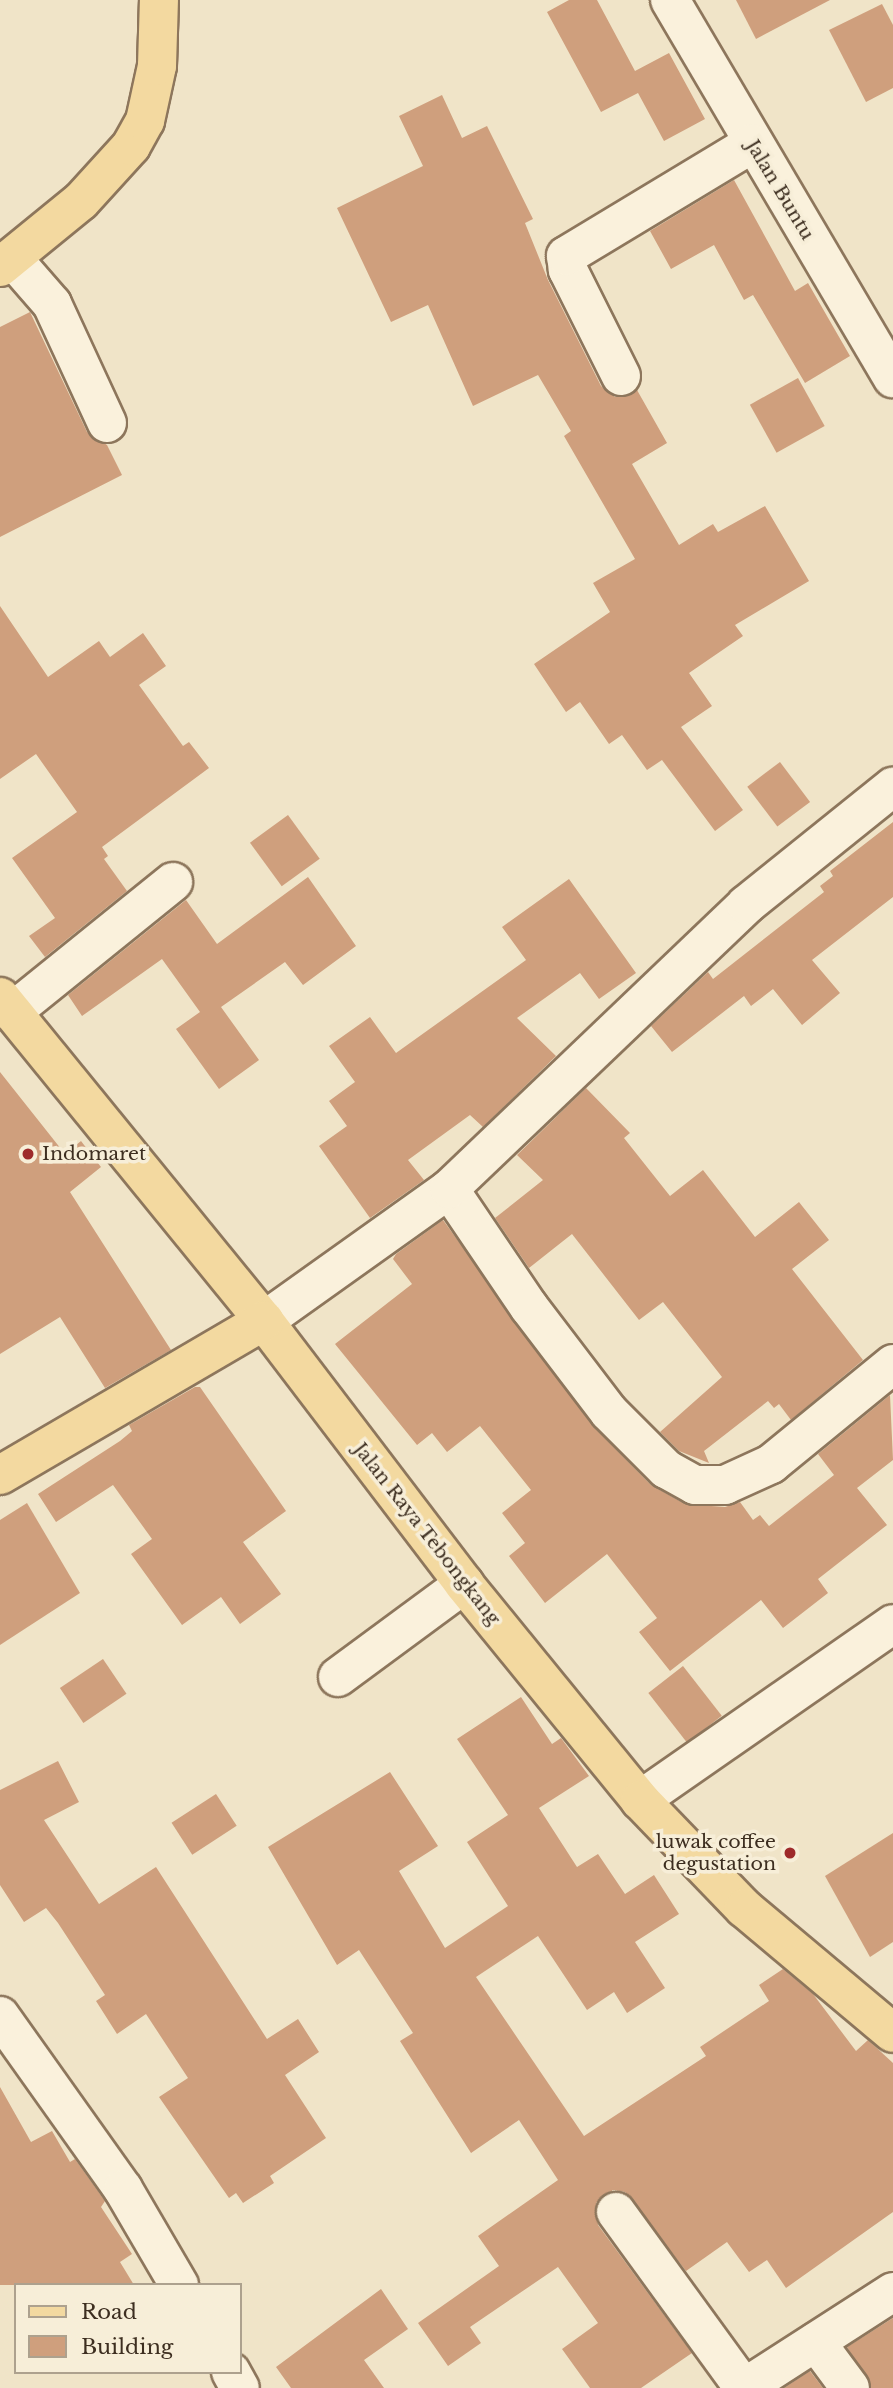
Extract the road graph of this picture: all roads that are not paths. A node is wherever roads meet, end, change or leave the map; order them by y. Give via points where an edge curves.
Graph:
1 (159, 0) edge
2 (670, 0) edge
3 (752, 144) junction
4 (6, 262) edge
5 (621, 376) dead end
6 (893, 378) edge
7 (107, 422) dead end
8 (893, 787) edge
9 (173, 883) dead end
10 (6, 1005) edge
11 (449, 1189) junction
12 (264, 1321) junction
13 (893, 1364) edge
14 (0, 1475) edge
15 (464, 1584) junction
16 (893, 1624) edge
17 (338, 1677) dead end
18 (640, 1800) junction
19 (0, 2016) edge
20 (893, 2033) edge
21 (616, 2212) dead end
22 (178, 2283) edge
23 (893, 2292) edge
24 (816, 2342) junction
25 (744, 2388) edge
26 (850, 2388) edge

1 - 4 main road via 158,66 145,121 131,146 81,201
2 - 3 street, Jalan Buntu
3 - 5 street via 566,256 568,270
3 - 6 street, Jalan Buntu
4 - 7 street via 52,304
8 - 11 street via 746,905
9 - 10 street
10 - 12 main road, Jalan Raya Tebongkang
11 - 12 street
11 - 13 street via 528,1307 610,1412 666,1469 695,1485 725,1485 771,1464
12 - 14 main road
12 - 15 main road, Jalan Raya Tebongkang
15 - 17 street
15 - 18 main road, Jalan Raya Tebongkang
16 - 18 street
18 - 20 main road, Jalan Raya Tebongkang via 744,1908
19 - 22 street via 124,2189
21 - 25 street
23 - 24 street
24 - 25 street
24 - 26 street

